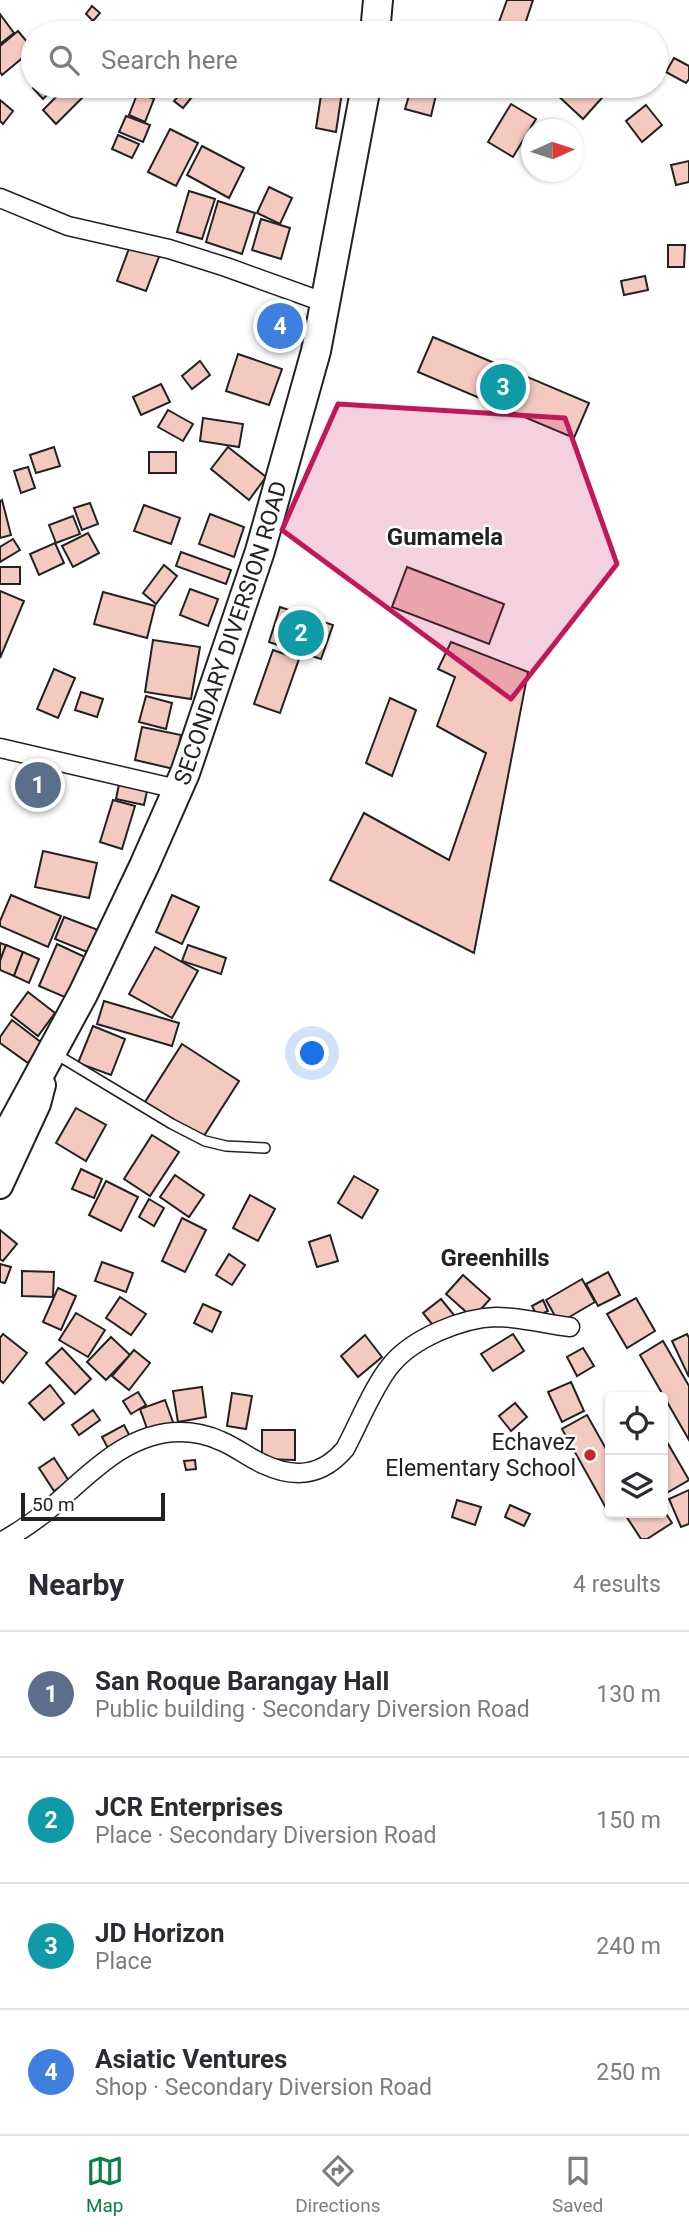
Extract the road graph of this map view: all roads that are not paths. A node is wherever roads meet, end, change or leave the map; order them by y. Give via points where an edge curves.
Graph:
1 (378, 0) edge
2 (376, 21) edge
3 (364, 98) edge
4 (0, 198) edge
5 (326, 303) junction
6 (0, 748) edge
7 (177, 789) junction
8 (50, 1058) junction
9 (0, 1147) edge
10 (265, 1148) dead end
11 (0, 1186) edge
12 (570, 1327) dead end
13 (6, 1539) edge

1 - 2 main road
3 - 5 main road, SECONDARY DIVERSION ROAD
4 - 5 street via 68,226 180,253
5 - 7 main road, SECONDARY DIVERSION ROAD via 314,362 260,551
6 - 7 street
7 - 8 main road, SECONDARY DIVERSION ROAD
8 - 9 main road, SECONDARY DIVERSION ROAD
8 - 10 lane via 205,1141
8 - 11 street via 38,1104
12 - 13 street via 488,1318 433,1333 391,1364 345,1449 316,1471 304,1474 264,1465 200,1433 162,1433 109,1456 44,1514

